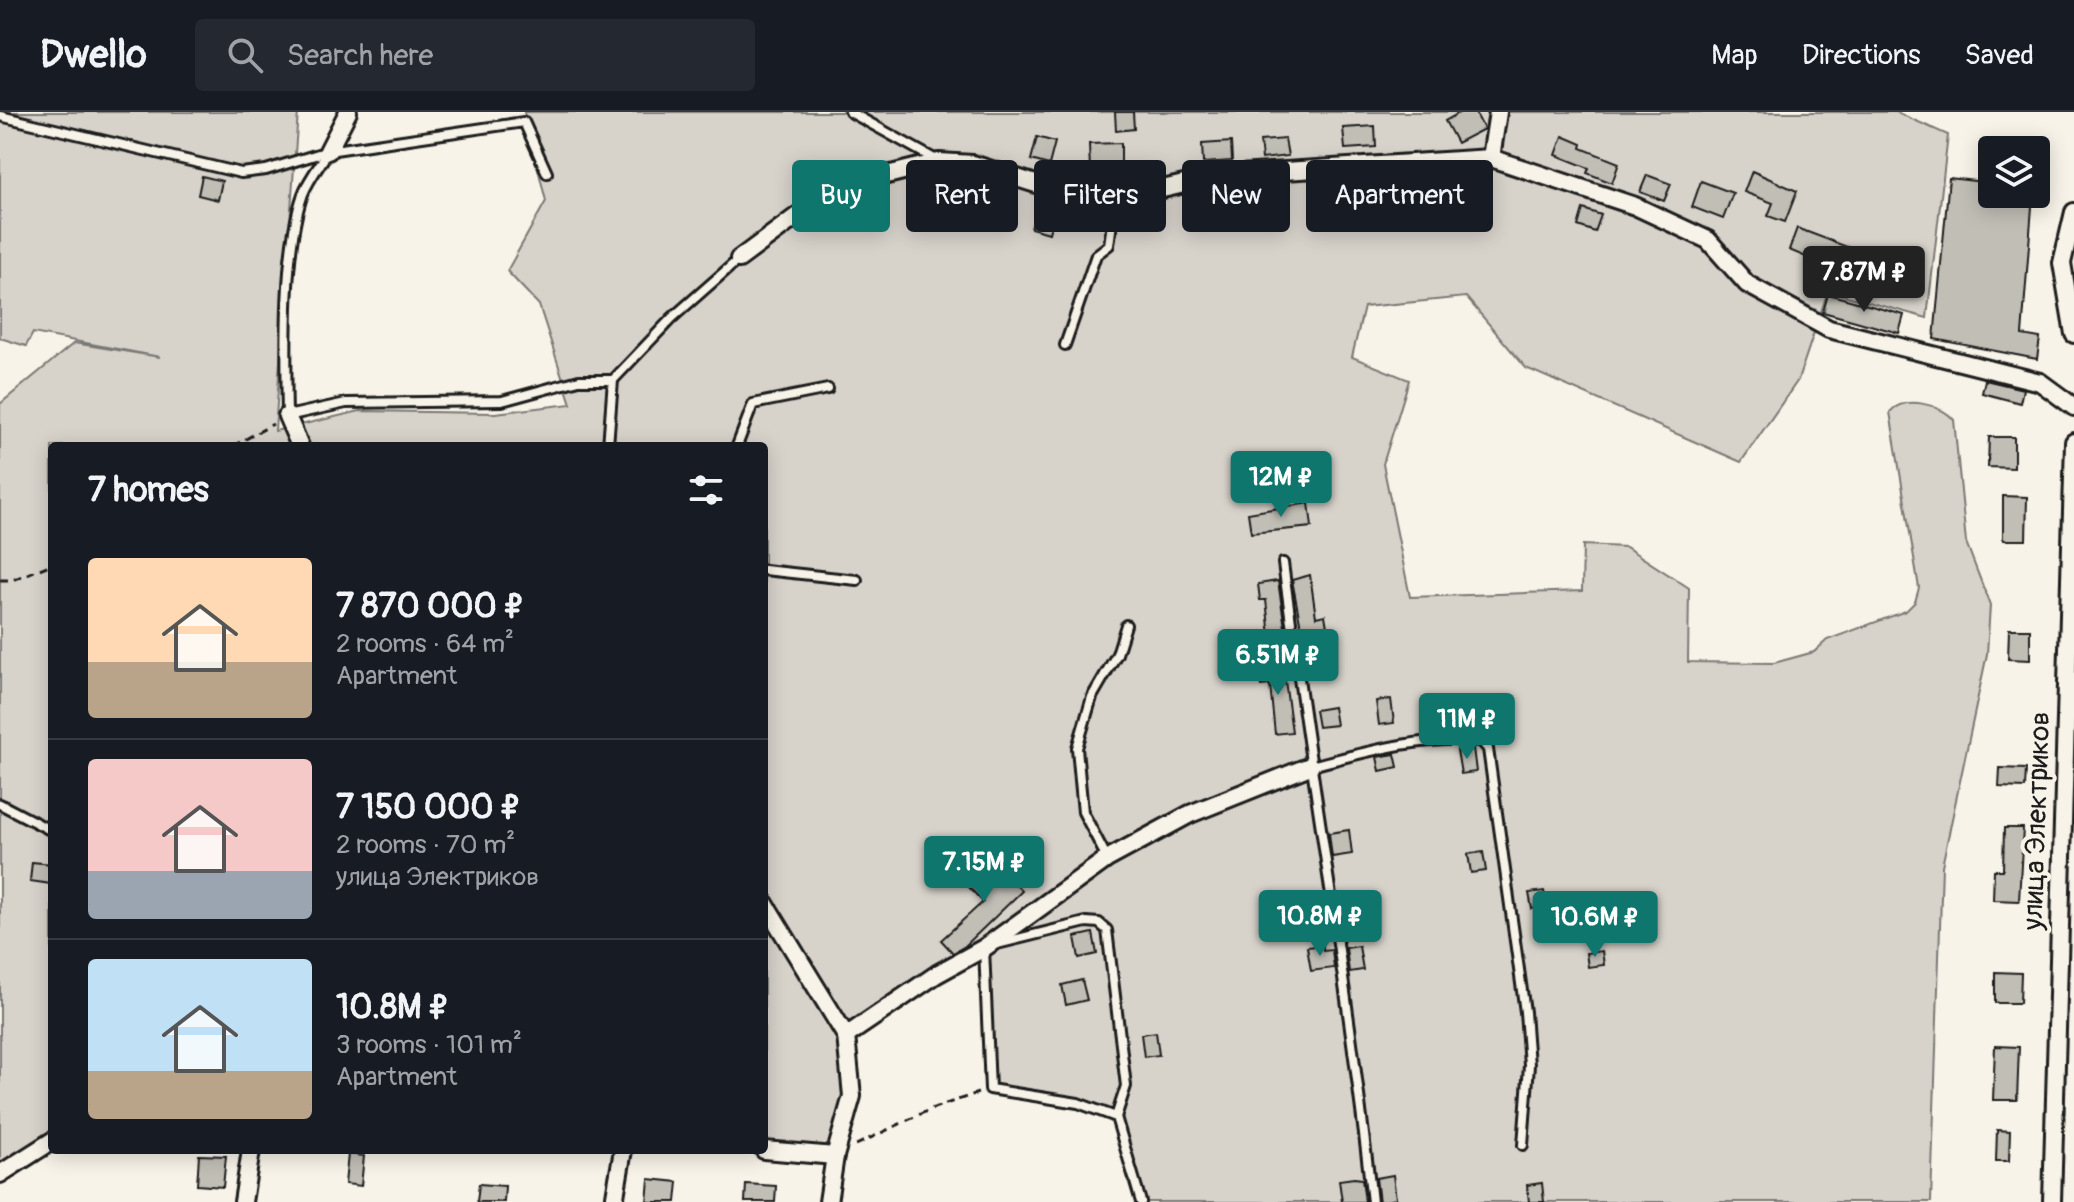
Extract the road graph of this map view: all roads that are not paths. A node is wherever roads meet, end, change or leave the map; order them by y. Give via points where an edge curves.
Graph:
1 (348, 112) edge
2 (850, 112) edge
3 (1498, 112) edge
4 (0, 116) edge
5 (524, 117) edge
6 (328, 151) junction
7 (1491, 158) junction
8 (935, 160) edge
9 (906, 170) edge
10 (547, 173) dead end
11 (1166, 188) edge
12 (2074, 212) edge
13 (1111, 232) edge
14 (739, 259) joint
15 (2074, 334) edge
16 (1065, 345) dead end
17 (613, 380) junction
18 (828, 389) dead end
19 (2074, 407) edge
20 (287, 416) junction
21 (298, 442) edge
22 (608, 442) edge
23 (739, 442) edge
24 (2074, 442) edge
25 (1283, 563) dead end
26 (768, 570) edge
27 (857, 580) dead end
28 (1126, 625) dead end
29 (1310, 766) junction
30 (0, 804) edge
31 (48, 829) edge
32 (1107, 859) junction
33 (768, 909) edge
34 (984, 948) junction
35 (846, 1036) junction
36 (1116, 1117) junction
37 (48, 1144) edge
38 (1523, 1145) dead end
39 (768, 1150) edge
40 (250, 1154) edge
41 (622, 1154) edge
42 (835, 1156) junction
43 (0, 1174) edge
44 (243, 1202) edge
45 (614, 1202) edge
46 (828, 1202) edge
47 (1141, 1202) edge
48 (1372, 1202) edge
49 (2052, 1202) edge

1 - 6 street
2 - 8 lane
3 - 7 street
4 - 6 lane via 241,173
5 - 6 lane
5 - 10 lane
6 - 20 lane via 303,193 294,236 285,347
7 - 11 street via 1223,175
7 - 19 street via 1635,206 1708,240 1747,284 1829,329 2040,382
9 - 14 street via 835,188
12 - 15 street via 2062,263
13 - 16 lane via 1109,245 1096,255
14 - 17 lane
17 - 20 lane via 579,380 502,401 346,403
17 - 22 lane
18 - 23 lane via 753,404
20 - 21 street
24 - 49 street, улица Электриков
25 - 29 lane
26 - 27 lane
28 - 32 lane via 1117,654 1092,697 1077,748 1083,812
29 - 32 street via 1190,814
29 - 38 lane via 1392,746 1457,739 1481,741 1488,749 1525,1012 1529,1065
29 - 48 lane via 1334,906
30 - 31 lane
32 - 34 street
33 - 35 street
34 - 35 street
34 - 36 lane via 990,1089 1078,1103
34 - 36 lane via 1086,922 1107,930 1126,1086
35 - 42 street via 852,1096
36 - 47 lane
37 - 43 street
39 - 42 street
40 - 44 street
41 - 45 street
42 - 46 street

